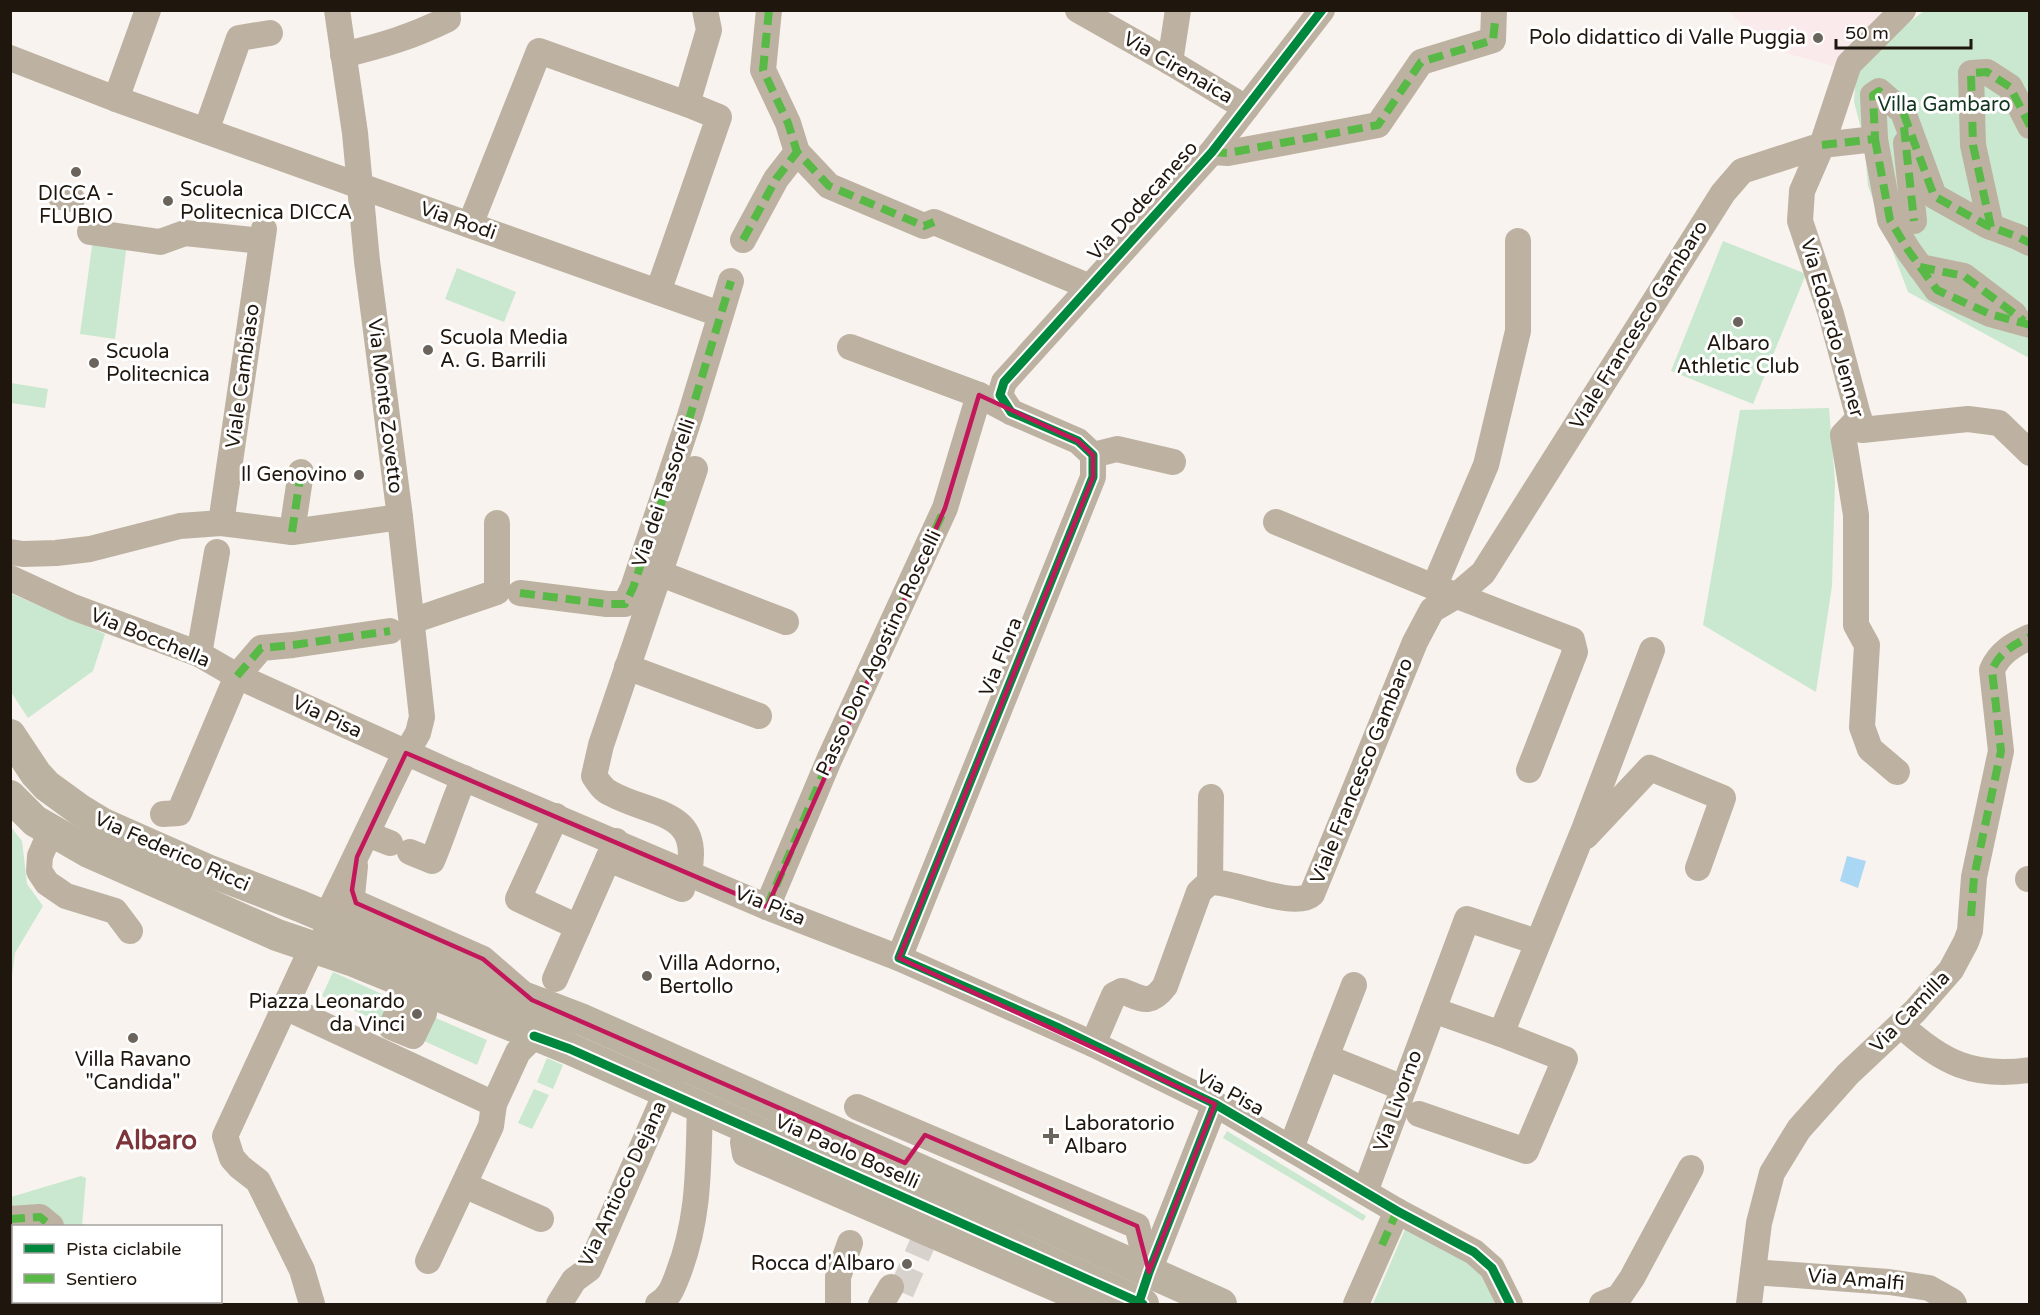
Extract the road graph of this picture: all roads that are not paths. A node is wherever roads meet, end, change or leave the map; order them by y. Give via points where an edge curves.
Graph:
1 (148, 10) edge
2 (337, 10) edge
3 (705, 10) edge
4 (769, 10) edge
5 (1078, 10) edge
6 (1178, 10) edge
7 (1322, 10) edge
8 (1903, 10) edge
9 (452, 13) edge
10 (1494, 16) edge
11 (270, 33) dead end
12 (343, 55) junction
13 (10, 58) edge
14 (1170, 62) junction
15 (116, 99) junction
16 (687, 104) junction
17 (1246, 108) junction
18 (1903, 112) junction
19 (2030, 126) edge
20 (206, 131) junction
21 (1875, 139) junction
22 (1822, 145) junction
23 (797, 152) junction
24 (1212, 152) junction
25 (360, 186) junction
26 (1914, 221) dead end
27 (470, 225) junction
28 (1991, 227) junction
29 (90, 232) dead end
30 (743, 240) dead end
31 (1518, 241) dead end
32 (2030, 243) edge
33 (731, 281) dead end
34 (1090, 287) junction
35 (658, 292) junction
36 (711, 311) dead end
37 (2029, 325) edge
38 (850, 347) dead end
39 (979, 395) junction
40 (1011, 412) junction
41 (1859, 418) junction
42 (2030, 453) edge
43 (1093, 455) junction
44 (1173, 462) dead end
45 (694, 469) dead end
46 (301, 472) dead end
47 (400, 517) junction
48 (1276, 522) dead end
49 (221, 523) junction
50 (497, 523) dead end
51 (292, 532) junction
52 (10, 552) edge
53 (217, 552) dead end
54 (659, 573) junction
55 (10, 578) edge
56 (520, 592) dead end
57 (1445, 592) junction
58 (786, 622) dead end
59 (401, 626) junction
60 (2030, 637) edge
61 (1652, 650) dead end
62 (199, 654) junction
63 (627, 667) junction
64 (237, 676) junction
65 (759, 716) dead end
66 (10, 735) edge
67 (1614, 748) junction
68 (406, 753) junction
69 (1529, 770) dead end
70 (1897, 772) dead end
71 (464, 778) junction
72 (10, 796) edge
73 (1211, 797) dead end
74 (1576, 807) dead end
75 (163, 814) dead end
76 (556, 816) junction
77 (51, 831) junction
78 (389, 843) junction
79 (1577, 845) junction
80 (612, 850) junction
81 (1698, 868) dead end
82 (685, 880) junction
83 (1210, 882) junction
84 (347, 887) junction
85 (767, 907) junction
86 (326, 918) junction
87 (578, 927) junction
88 (130, 931) dead end
89 (1537, 942) junction
90 (312, 948) junction
91 (899, 958) junction
92 (351, 960) junction
93 (1354, 985) dead end
94 (550, 1001) junction
95 (285, 1007) junction
96 (1432, 1010) junction
97 (1901, 1025) junction
98 (1501, 1034) junction
99 (534, 1036) junction
100 (1093, 1044) junction
101 (1326, 1057) junction
102 (677, 1062) junction
103 (2030, 1070) edge
104 (1403, 1088) junction
105 (666, 1091) junction
106 (494, 1104) junction
107 (1215, 1104) junction
108 (700, 1106) junction
109 (857, 1107) dead end
110 (1419, 1114) dead end
111 (748, 1128) junction
112 (925, 1134) junction
113 (1291, 1148) junction
114 (905, 1163) junction
115 (1692, 1168) dead end
116 (249, 1174) junction
117 (464, 1185) junction
118 (1365, 1192) junction
119 (1397, 1211) junction
120 (294, 1215) dead end
121 (10, 1219) edge
122 (541, 1219) dead end
123 (49, 1225) edge
124 (850, 1243) dead end
125 (428, 1261) dead end
126 (1149, 1272) junction
127 (1753, 1272) junction
128 (1140, 1304) edge
129 (312, 1305) edge
130 (558, 1305) edge
131 (658, 1305) edge
132 (838, 1305) edge
133 (1091, 1305) edge
134 (1221, 1305) edge
135 (1356, 1305) edge
136 (1510, 1305) edge
137 (1602, 1305) edge
138 (1749, 1305) edge
139 (1954, 1305) edge

1 - 15 street
2 - 12 street, Via Monte Zovetto
3 - 16 street via 709,30
4 - 23 street via 762,70 788,123
5 - 14 street, Via Cirenaica
6 - 14 street
7 - 17 street, Via Dodecaneso
8 - 22 street via 1849,64
9 - 12 street via 415,35
10 - 24 street via 1493,40 1421,62 1378,125 1228,153
11 - 20 street via 239,38
12 - 25 street, Via Monte Zovetto
13 - 15 street, Via Rodi
14 - 17 street, Via Cirenaica
15 - 20 street, Via Rodi
16 - 27 street via 538,51
16 - 35 street via 719,117
17 - 24 street, Via Dodecaneso
18 - 21 street via 1879,91 1873,95
18 - 26 street
18 - 28 street via 1934,196
19 - 28 street via 2010,87 1987,72 1971,73 1973,145
20 - 25 street, Via Rodi
21 - 22 street, Viale Francesco Gambaro
21 - 37 street via 1890,220 1920,267 1964,276
22 - 41 street, Via Edoardo Jenner via 1802,191 1800,221 1831,314
22 - 57 street, Viale Francesco Gambaro via 1742,171 1723,193 1483,573
23 - 30 street via 776,179
23 - 34 street via 829,186 924,226 934,222
24 - 34 street, Via Dodecaneso
25 - 27 street, Via Rodi
25 - 47 street, Via Monte Zovetto
27 - 35 street, Via Rodi
28 - 32 street
29 - 49 street, Viale Cambiaso via 160,242 186,233 263,235
31 - 57 street via 1518,331 1486,465
33 - 56 street, Via dei Tassorelli via 690,416 633,588 624,604
34 - 40 street, Via Dodecaneso via 1004,382 1000,395
35 - 36 street, Via Rodi
38 - 39 street
39 - 40 street
39 - 85 street, Passo Don Agostino Roscelli via 945,508 829,760
40 - 43 street via 1078,441
41 - 42 street, Via Edoardo Jenner via 1862,430 1968,419 1999,423
41 - 70 street via 1843,435 1856,515 1856,625 1866,645 1862,727 1870,749
43 - 44 street via 1117,449
43 - 91 street, Via Flora via 1093,477
45 - 54 street
46 - 51 street
47 - 51 street
47 - 59 street, Via Monte Zovetto
48 - 57 street
49 - 51 street
49 - 52 street via 180,526 90,549
50 - 59 street via 497,592
53 - 62 street
54 - 58 street
54 - 63 street
55 - 62 street, Via Bocchella via 73,607
57 - 69 street via 1572,640 1575,652
57 - 83 street, Viale Francesco Gambaro via 1415,642 1312,894 1296,900
59 - 64 street via 261,648
59 - 68 street, Via Monte Zovetto via 422,717
60 - 97 street, Via Camilla via 2006,651 1992,670 2001,751 1974,877 1966,942 1951,970
61 - 67 street
62 - 64 street, Via Bocchella
63 - 65 street
63 - 82 street via 594,776 608,792 676,821 690,836 692,859
64 - 68 street, Via Pisa
64 - 75 street via 179,813
66 - 86 main road, Via Federico Ricci via 47,786 103,824
67 - 74 street via 1600,742
67 - 79 street
68 - 71 street, Via Pisa
68 - 78 street, Via Monte Zovetto
71 - 76 street, Via Pisa
71 - 78 street via 432,861
72 - 77 main road, Via Federico Ricci
73 - 83 street
76 - 80 street, Via Pisa
76 - 87 street via 518,899
77 - 88 street via 40,856 39,871 47,883 66,896 115,911
77 - 90 main road, Via Federico Ricci via 89,852
78 - 84 street, Via Monte Zovetto via 357,857
79 - 81 street via 1650,768 1723,798
79 - 89 street
80 - 82 street, Via Pisa
80 - 87 street
82 - 85 street, Via Pisa
83 - 100 street via 1199,892 1165,986 1157,996 1146,1000 1122,991 1114,995
84 - 86 street
84 - 94 street via 356,903 483,959
85 - 91 street, Via Pisa
86 - 92 street via 327,933
86 - 94 main road via 447,968
87 - 94 street
89 - 96 street, Via Livorno via 1467,919
89 - 98 street
90 - 92 main road
90 - 95 street
91 - 100 street, Via Pisa
92 - 99 main road
93 - 101 street
94 - 99 street via 528,1010 525,1017
94 - 102 main road, Via Paolo Boselli
95 - 106 street
95 - 116 street via 225,1136 232,1158
96 - 98 street, Via Livorno
96 - 104 street, Via Livorno
97 - 103 street via 1930,1050 1973,1070
97 - 127 street, Via Camilla via 1848,1074 1799,1129 1772,1173 1759,1223
98 - 110 street, Via Livorno via 1565,1059 1526,1151
99 - 105 main road, Via Paolo Boselli
99 - 106 street via 518,1052
100 - 107 street, Via Pisa
101 - 104 street
101 - 113 street
102 - 105 street, Via Antioco Dejana
102 - 114 main road, Via Paolo Boselli
104 - 118 street, Via Livorno
105 - 108 main road, Via Paolo Boselli
105 - 130 street, Via Antioco Dejana via 588,1269 574,1280
106 - 117 street via 491,1126
107 - 113 street, Via Pisa
107 - 126 street
108 - 111 main road, Via Paolo Boselli
108 - 131 street via 697,1200 687,1249 666,1300
109 - 112 street
111 - 128 main road, Via Paolo Boselli
111 - 133 street, Via Paolo Boselli via 743,1142 745,1154 922,1235
112 - 114 street, Via Paolo Boselli
112 - 126 street via 1137,1226
113 - 118 street, Via Pisa
114 - 126 main road, Via Paolo Boselli
115 - 137 street via 1632,1278 1619,1297
116 - 120 street via 280,1192
116 - 129 street via 302,1270
117 - 122 street
117 - 125 street
118 - 119 street, Via Pisa
119 - 135 street
119 - 136 street, Via Pisa via 1474,1252 1492,1268
121 - 123 street via 40,1217
124 - 132 street via 838,1277
126 - 128 street
126 - 134 main road, Via Paolo Boselli
127 - 138 street, Via Camilla
127 - 139 street, Via Amalfi via 1929,1288

